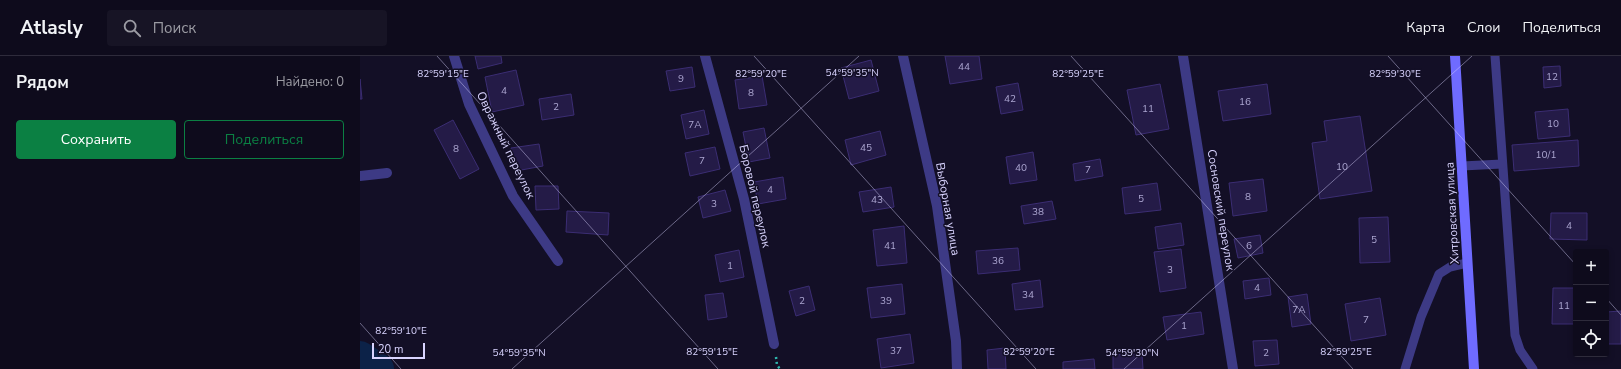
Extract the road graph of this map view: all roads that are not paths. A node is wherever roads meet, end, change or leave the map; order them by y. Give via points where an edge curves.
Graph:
1 (454, 56) edge
2 (705, 56) edge
3 (903, 56) edge
4 (1183, 56) edge
5 (1455, 56) edge
6 (1495, 56) edge
7 (1502, 164) junction
8 (1462, 166) junction
9 (387, 173) dead end
10 (360, 176) edge
11 (558, 261) dead end
12 (1467, 263) junction
13 (774, 344) dead end
14 (957, 369) edge
15 (1233, 369) edge
16 (1404, 369) edge
17 (1474, 369) edge
18 (1533, 369) edge

1 - 11 street, Овражный переулок via 469,104 513,196
2 - 13 street, Боровой переулок via 744,199
3 - 14 street, Выборная улица via 937,206 956,341
4 - 15 street, Сосновский переулок
5 - 8 main road, Хитровская улица
6 - 7 lane
7 - 8 lane
7 - 18 lane via 1515,335 1520,350
8 - 12 main road, Хитровская улица
9 - 10 street
12 - 16 lane via 1438,274
12 - 17 main road, Хитровская улица

